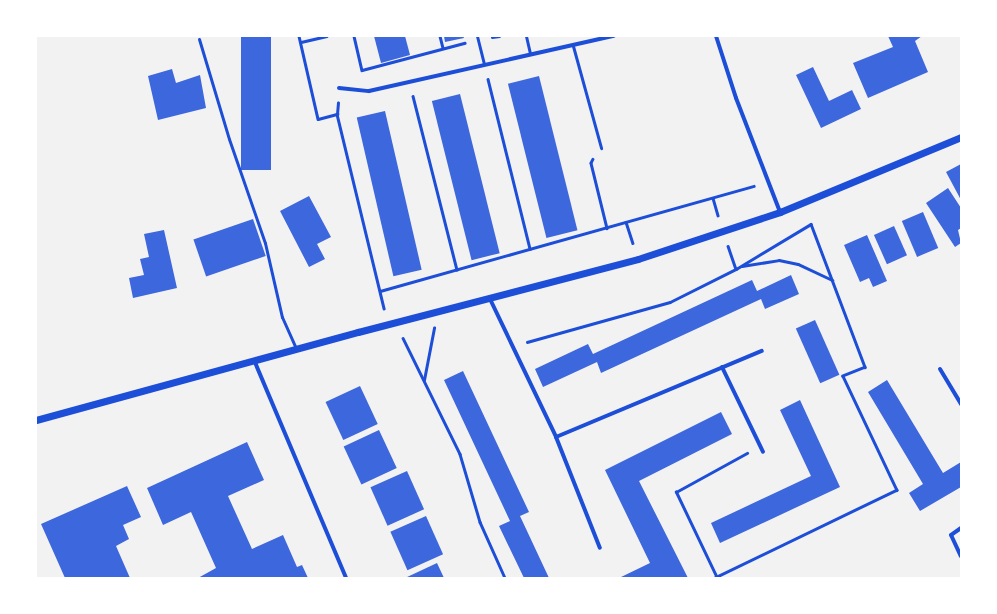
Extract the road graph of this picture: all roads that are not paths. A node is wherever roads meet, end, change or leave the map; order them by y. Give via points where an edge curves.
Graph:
1 (477, 36) edge
2 (526, 36) edge
3 (614, 36) edge
4 (716, 36) edge
5 (199, 39) dead end
6 (573, 46) junction
7 (530, 54) junction
8 (484, 64) junction
9 (339, 88) dead end
10 (961, 137) edge
11 (601, 148) road end
12 (780, 212) junction
13 (490, 299) junction
14 (296, 349) junction
15 (762, 351) dead end
16 (254, 360) junction
17 (722, 368) junction
18 (940, 369) dead end
19 (961, 404) edge
20 (36, 420) edge
21 (556, 437) junction
22 (763, 452) dead end
23 (961, 528) edge
24 (600, 548) dead end
25 (961, 556) edge
26 (346, 578) edge

1 - 8 lane
2 - 7 lane
3 - 6 street
4 - 12 street via 736,98
5 - 14 lane via 229,139 265,243 282,317
6 - 7 street
6 - 11 lane
7 - 8 street
8 - 9 street via 368,91
10 - 12 street
12 - 13 street via 638,259
13 - 14 street
13 - 21 street
14 - 16 street
15 - 17 street
16 - 20 street
16 - 26 street
17 - 21 street
17 - 22 street
18 - 19 street
21 - 24 street
23 - 25 street via 951,535

